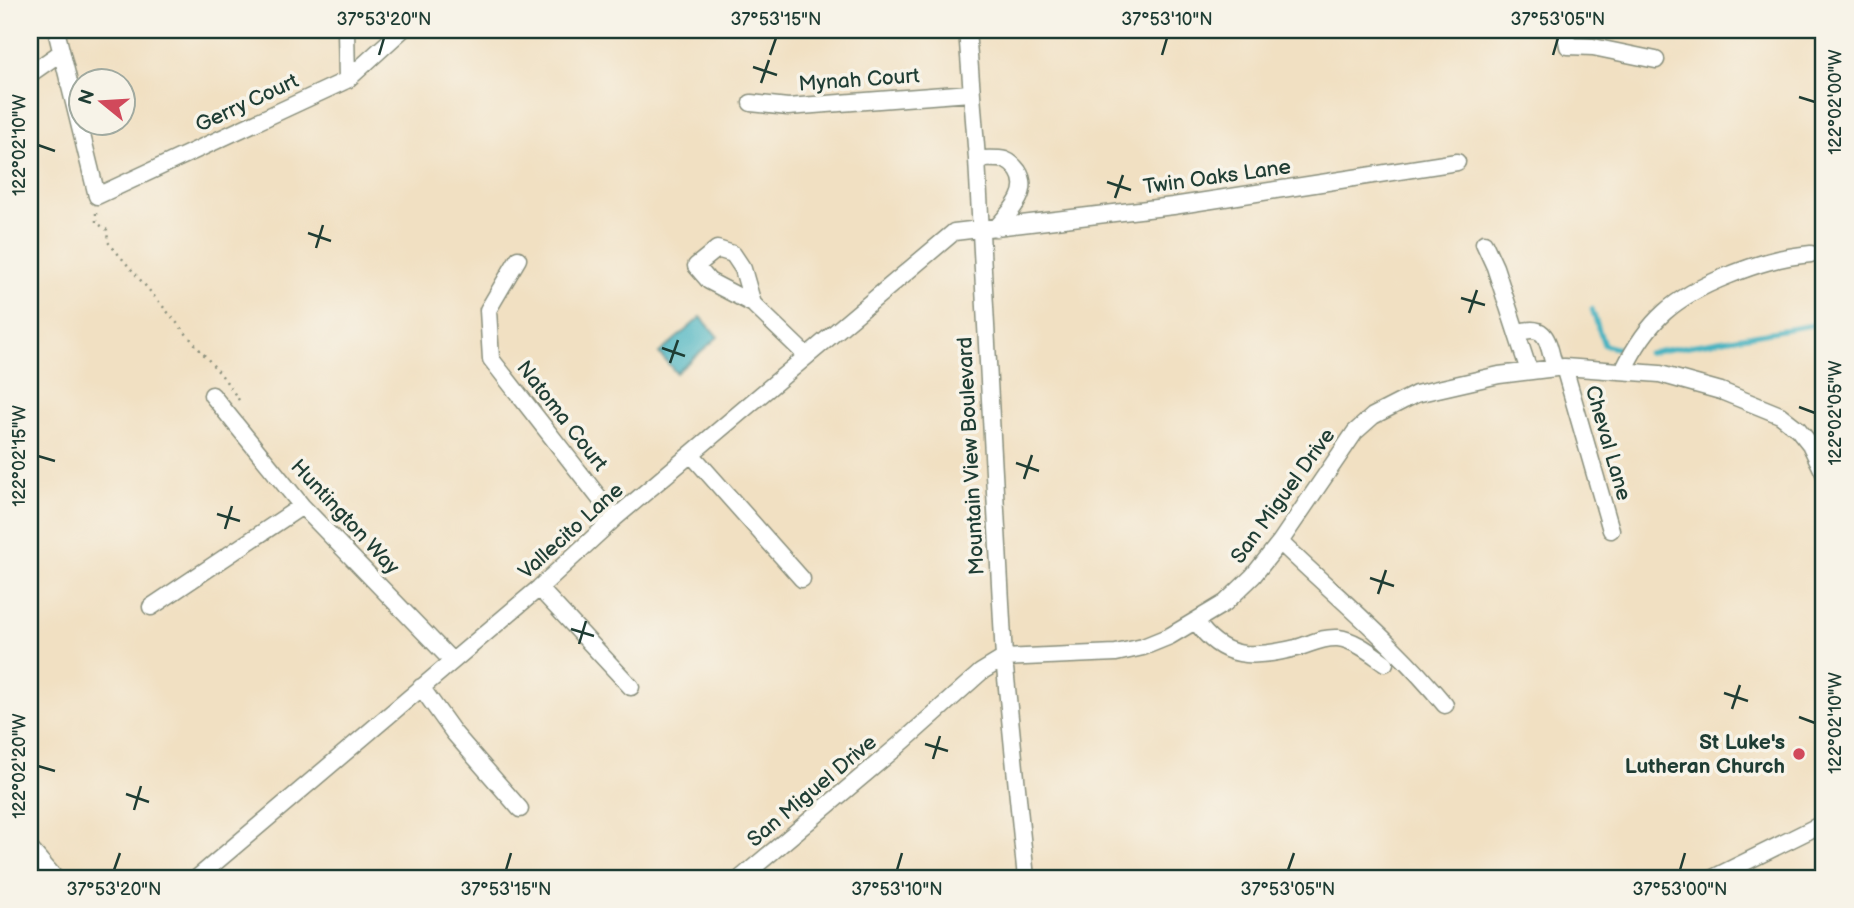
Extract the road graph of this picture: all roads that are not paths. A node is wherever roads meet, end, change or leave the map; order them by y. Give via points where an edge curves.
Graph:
1 (56, 30) edge
2 (346, 30) edge
3 (402, 30) edge
4 (967, 30) edge
5 (1566, 38) edge
6 (60, 53) junction
7 (1656, 61) dead end
8 (30, 74) edge
9 (346, 80) junction
10 (971, 93) junction
11 (751, 103) dead end
12 (977, 159) junction
13 (1457, 162) dead end
14 (988, 228) junction
15 (1484, 243) dead end
16 (1811, 254) dead end
17 (518, 259) dead end
18 (753, 304) dead end
19 (1517, 333) junction
20 (807, 356) junction
21 (1560, 368) junction
22 (1529, 371) junction
23 (1623, 371) junction
24 (212, 395) dead end
25 (691, 454) junction
26 (1824, 473) edge
27 (302, 506) junction
28 (615, 518) junction
29 (1611, 530) dead end
30 (1280, 542) junction
31 (803, 579) dead end
32 (539, 588) junction
33 (150, 607) dead end
34 (1196, 621) junction
35 (1004, 658) junction
36 (452, 661) junction
37 (1385, 663) dead end
38 (421, 687) junction
39 (631, 687) dead end
40 (1446, 705) dead end
41 (520, 809) dead end
42 (1824, 823) edge
43 (30, 849) edge
44 (55, 878) edge
45 (197, 878) edge
46 (741, 878) edge
47 (1026, 878) edge
48 (1713, 878) edge

1 - 6 street
2 - 9 street
3 - 9 street, Gerry Court
4 - 10 street, Mountain View Boulevard
5 - 7 street
6 - 8 street
6 - 9 street, Gerry Court via 97,195
10 - 11 street, Mynah Court via 788,107
10 - 12 street, Mountain View Boulevard
12 - 14 street, Mountain View Boulevard
12 - 14 street via 1006,160 1023,179 1015,204
13 - 14 street, Twin Oaks Lane via 1173,206
14 - 20 street, Vallecito Lane via 954,232
14 - 35 street, Mountain View Boulevard
15 - 19 street
16 - 23 street via 1762,262 1691,292 1649,326
17 - 28 street, Natoma Court via 488,310 491,359
18 - 20 street
19 - 21 street, Cheval Lane via 1538,329
19 - 22 street
20 - 25 street, Vallecito Lane
21 - 22 street, San Miguel Drive
21 - 23 street, San Miguel Drive
21 - 29 street, Cheval Lane
22 - 30 street, San Miguel Drive via 1416,394 1373,416 1355,432
23 - 26 street, San Miguel Drive via 1687,381 1780,415 1810,444
24 - 27 street, Huntington Way
25 - 28 street, Vallecito Lane
25 - 31 street
27 - 33 street
27 - 36 street, Huntington Way
28 - 32 street, Vallecito Lane
30 - 34 street, San Miguel Drive via 1225,603
30 - 40 street via 1422,676
32 - 36 street, Vallecito Lane
32 - 39 street
34 - 35 street, San Miguel Drive via 1143,647 1116,653
34 - 37 street via 1207,638 1228,651 1267,653 1322,638 1340,639
35 - 46 street, San Miguel Drive via 981,671
35 - 47 street, Mountain View Boulevard
36 - 38 street, Vallecito Lane
38 - 41 street
38 - 45 street, Vallecito Lane
42 - 48 street
43 - 44 street

